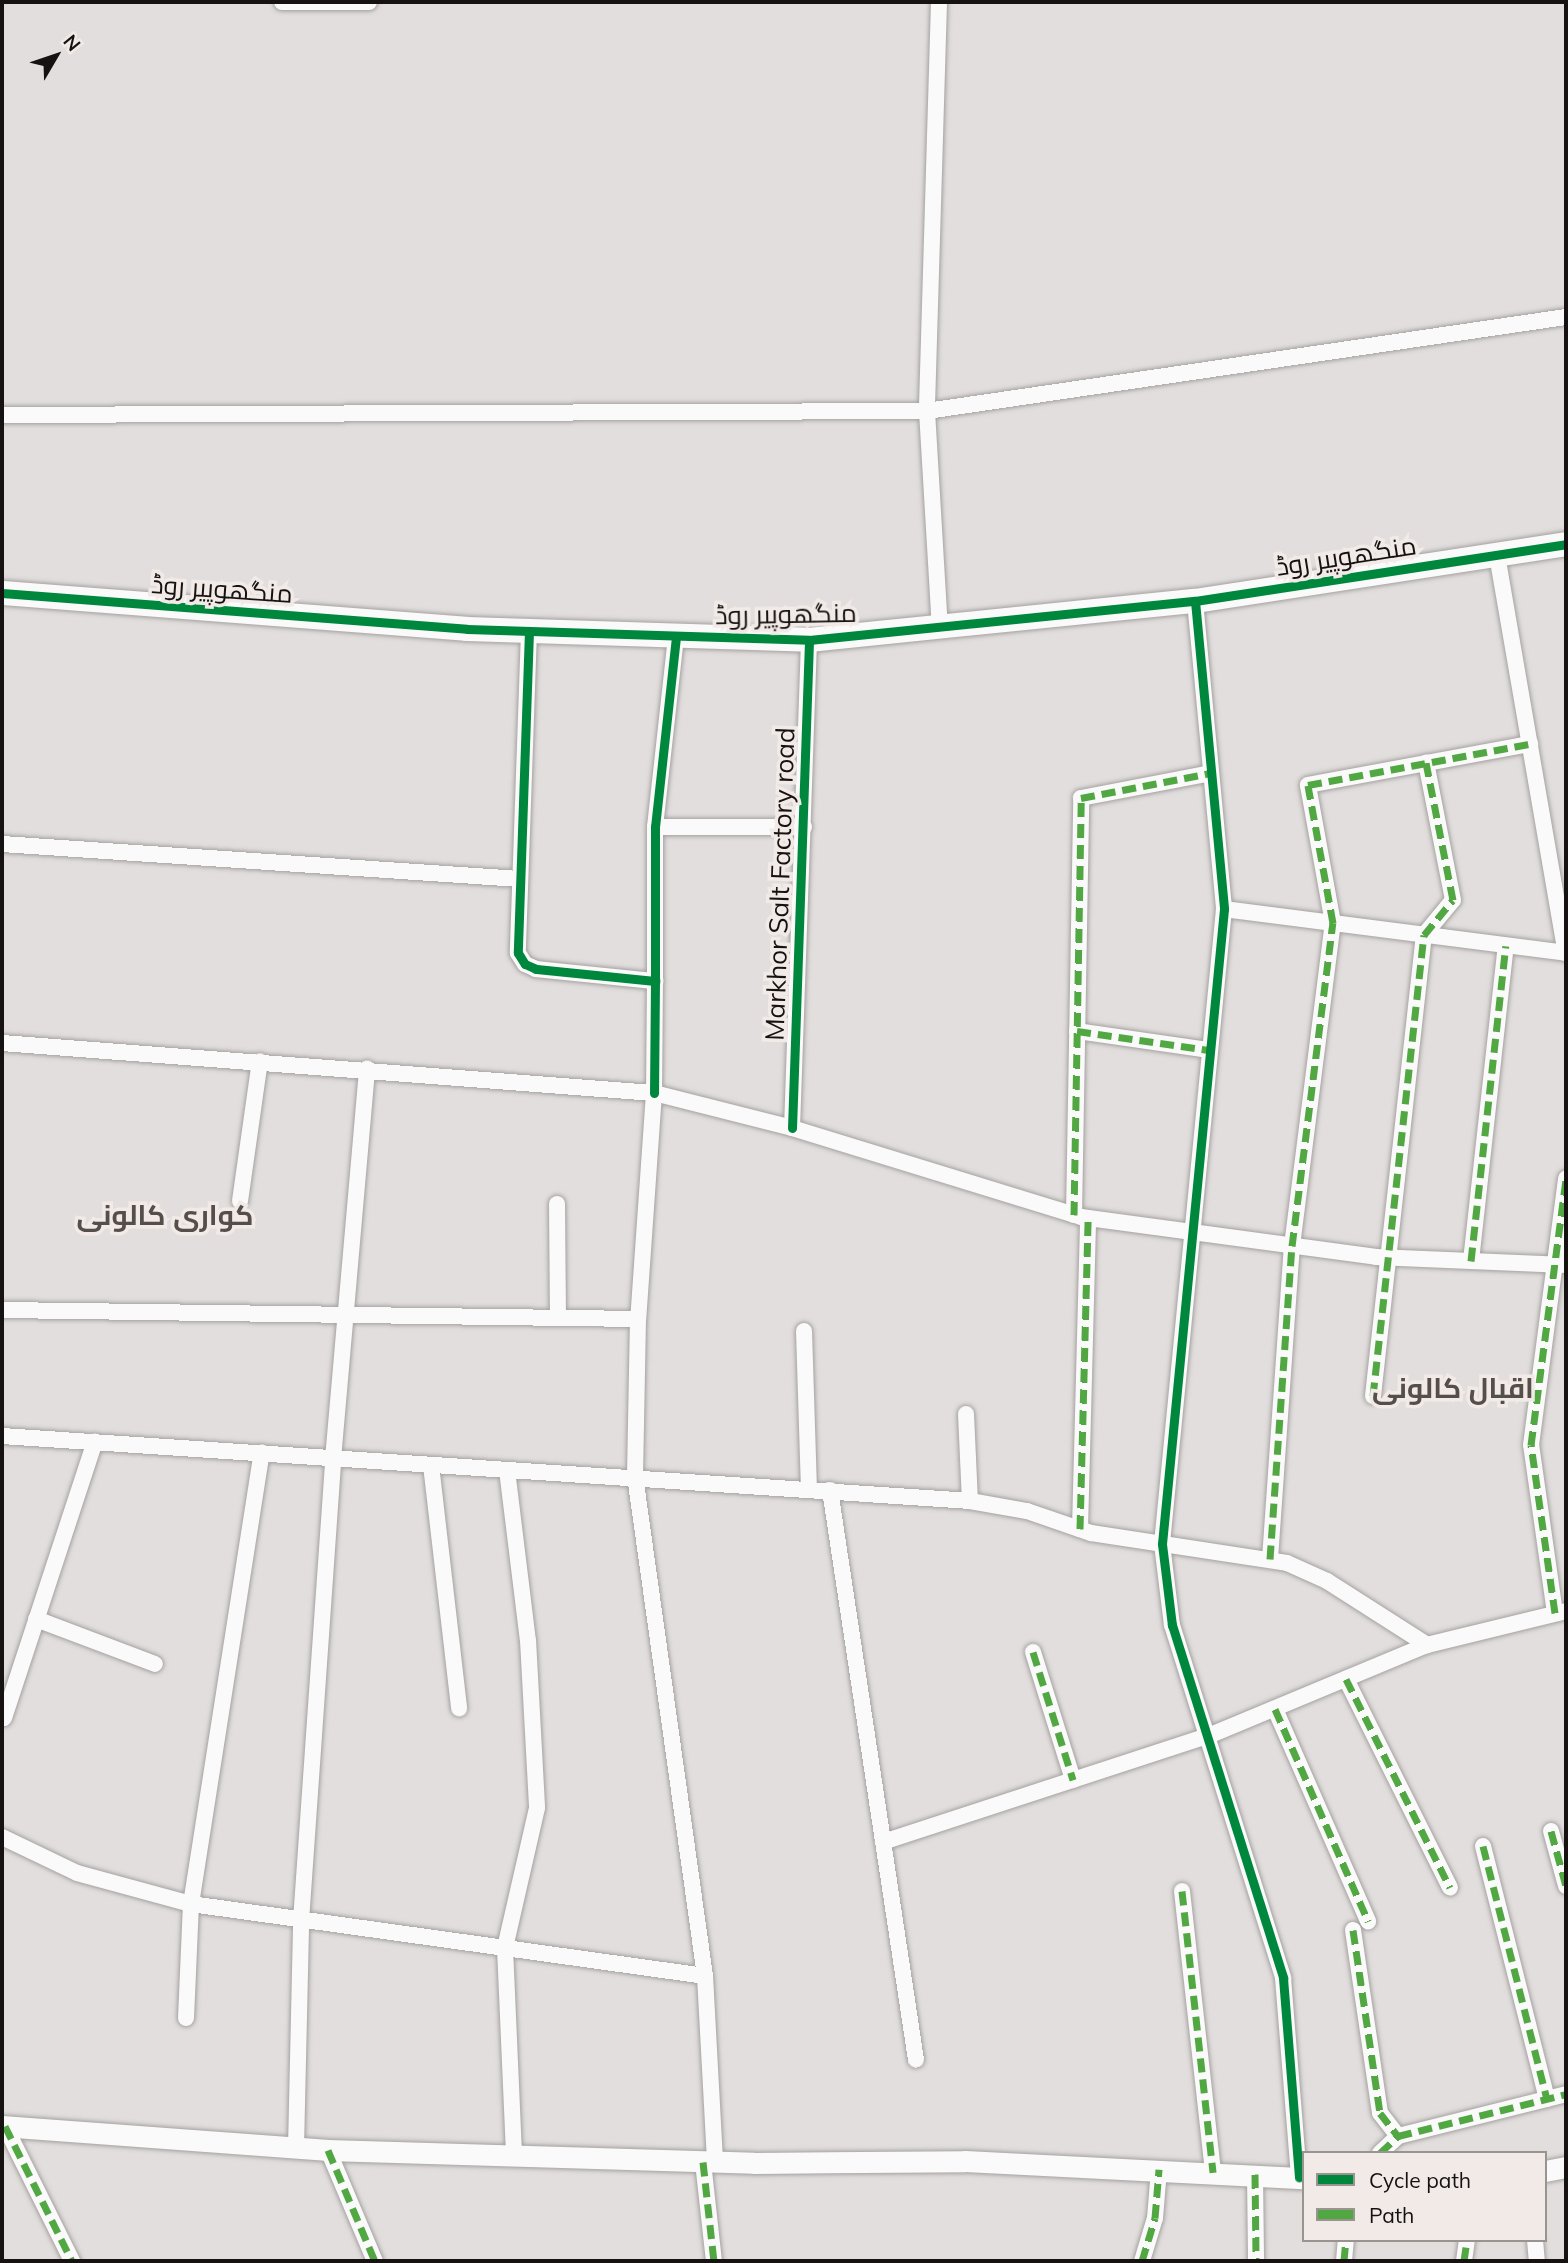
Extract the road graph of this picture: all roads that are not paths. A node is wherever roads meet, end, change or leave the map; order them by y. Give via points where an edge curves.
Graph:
1 (282, 2) edge
2 (369, 2) edge
3 (939, 2) edge
4 (1566, 317) edge
5 (928, 411) junction
6 (2, 415) edge
7 (1566, 544) edge
8 (1497, 555) junction
9 (2, 593) edge
10 (1195, 601) junction
11 (940, 627) junction
12 (529, 631) junction
13 (676, 636) junction
14 (809, 640) junction
15 (1530, 744) junction
16 (1426, 763) junction
17 (1212, 773) junction
18 (655, 827) junction
19 (804, 827) junction
20 (2, 844) edge
21 (1558, 863) edge
22 (520, 878) junction
23 (1224, 909) junction
24 (1333, 923) junction
25 (1424, 935) junction
26 (1506, 946) junction
27 (1566, 953) edge
28 (654, 981) junction
29 (1077, 1031) junction
30 (2, 1043) edge
31 (1209, 1050) junction
32 (260, 1061) junction
33 (367, 1068) junction
34 (654, 1093) junction
35 (792, 1128) junction
36 (1566, 1178) edge
37 (240, 1201) dead end
38 (557, 1204) dead end
39 (1081, 1217) junction
40 (1191, 1232) junction
41 (1292, 1246) junction
42 (1385, 1258) junction
43 (1471, 1261) junction
44 (1561, 1265) edge
45 (2, 1310) edge
46 (346, 1314) junction
47 (558, 1318) junction
48 (638, 1319) junction
49 (804, 1331) dead end
50 (1373, 1396) dead end
51 (966, 1414) dead end
52 (2, 1436) edge
53 (95, 1442) junction
54 (262, 1453) junction
55 (333, 1459) junction
56 (431, 1465) junction
57 (507, 1470) junction
58 (635, 1476) junction
59 (809, 1488) junction
60 (830, 1490) junction
61 (970, 1501) junction
62 (1080, 1529) junction
63 (1163, 1544) junction
64 (1270, 1559) junction
65 (1560, 1612) edge
66 (36, 1619) junction
67 (1427, 1645) junction
68 (1033, 1651) dead end
69 (155, 1664) dead end
70 (1346, 1679) junction
71 (459, 1708) dead end
72 (1275, 1709) junction
73 (4, 1718) dead end
74 (1208, 1736) junction
75 (1073, 1780) junction
76 (1551, 1831) dead end
77 (2, 1837) edge
78 (883, 1842) junction
79 (1483, 1846) dead end
80 (1566, 1886) edge
81 (1450, 1888) dead end
82 (1182, 1891) dead end
83 (191, 1904) junction
84 (301, 1921) junction
85 (1368, 1921) dead end
86 (1353, 1930) dead end
87 (505, 1948) junction
88 (705, 1976) junction
89 (186, 2018) dead end
90 (916, 2060) dead end
91 (1566, 2094) edge
92 (1547, 2099) junction
93 (3, 2126) edge
94 (1398, 2136) junction
95 (296, 2148) junction
96 (328, 2150) junction
97 (1382, 2151) edge
98 (514, 2152) junction
99 (709, 2162) junction
100 (1566, 2167) edge
101 (1160, 2169) junction
102 (1547, 2171) edge
103 (1213, 2172) junction
104 (1255, 2174) junction
105 (1301, 2178) edge
106 (1346, 2242) edge
107 (1467, 2242) edge
108 (1535, 2242) edge
109 (72, 2261) edge
110 (375, 2261) edge
111 (714, 2261) edge
112 (1142, 2261) edge
113 (1256, 2261) edge
114 (1344, 2261) edge
115 (1464, 2261) edge
116 (1536, 2261) edge

1 - 2 street
3 - 5 street
4 - 5 street
5 - 6 street
5 - 11 street
7 - 8 main road, منگھوپیر روڈ
8 - 10 main road, منگھوپیر روڈ
8 - 15 street
9 - 12 main road, منگھوپیر روڈ
10 - 11 main road, منگھوپیر روڈ
10 - 17 street
11 - 14 main road, منگھوپیر روڈ
12 - 13 main road, منگھوپیر روڈ
12 - 22 street
13 - 14 main road, منگھوپیر روڈ
13 - 18 street
14 - 19 street, Markhor Salt Factory road
15 - 16 street
15 - 21 street
16 - 24 street via 1308,786
16 - 25 street via 1453,900
17 - 23 street
17 - 29 street via 1081,798
18 - 19 street
18 - 28 street
19 - 35 street, Markhor Salt Factory road
20 - 22 street
21 - 27 street
22 - 28 street via 519,953 525,964 536,969
23 - 24 street
23 - 31 street
24 - 25 street
24 - 41 street
25 - 26 street
25 - 42 street
26 - 27 street
26 - 43 street
28 - 34 street
29 - 31 street
29 - 39 street
30 - 32 street
31 - 40 street
32 - 33 street
32 - 37 street
33 - 34 street
33 - 46 street
34 - 35 street
34 - 48 street
35 - 39 street
36 - 44 street
38 - 47 street
39 - 40 street
39 - 62 street
40 - 41 street
40 - 63 street
41 - 42 street
41 - 64 street
42 - 43 street
42 - 50 street
43 - 44 street
44 - 65 street via 1531,1445
45 - 46 street
46 - 47 street
46 - 55 street
47 - 48 street
48 - 58 street
49 - 59 street
51 - 61 street
52 - 53 street
53 - 54 street
53 - 66 street
54 - 55 street
54 - 83 street
55 - 56 street
55 - 84 street
56 - 57 street
56 - 71 street
57 - 58 street
57 - 87 street via 528,1640 537,1808
58 - 59 street
58 - 88 street
59 - 60 street
60 - 61 street
60 - 78 street
61 - 62 street via 1027,1511
62 - 63 street
63 - 64 street
63 - 74 street via 1172,1625
64 - 67 street via 1327,1581
65 - 67 street
66 - 69 street
66 - 73 street
67 - 70 street
68 - 75 street
70 - 72 street
70 - 81 street
72 - 74 street
72 - 85 street
74 - 75 street
74 - 105 street via 1283,1978
75 - 78 street
76 - 80 street
77 - 83 street via 77,1873
78 - 90 street
79 - 92 street
82 - 103 street
83 - 84 street
83 - 89 street
84 - 87 street
84 - 95 street
86 - 94 street via 1380,2113
87 - 88 street
87 - 98 street
88 - 99 street
91 - 92 street
92 - 94 street
93 - 95 street
93 - 109 street
94 - 97 street
95 - 96 street
96 - 98 street
96 - 110 street
98 - 99 street
99 - 101 street via 965,2161
99 - 111 street
100 - 102 street
101 - 103 street
101 - 112 street via 1155,2218
103 - 104 street
104 - 105 street
104 - 113 street
106 - 114 street
107 - 115 street
108 - 116 street

